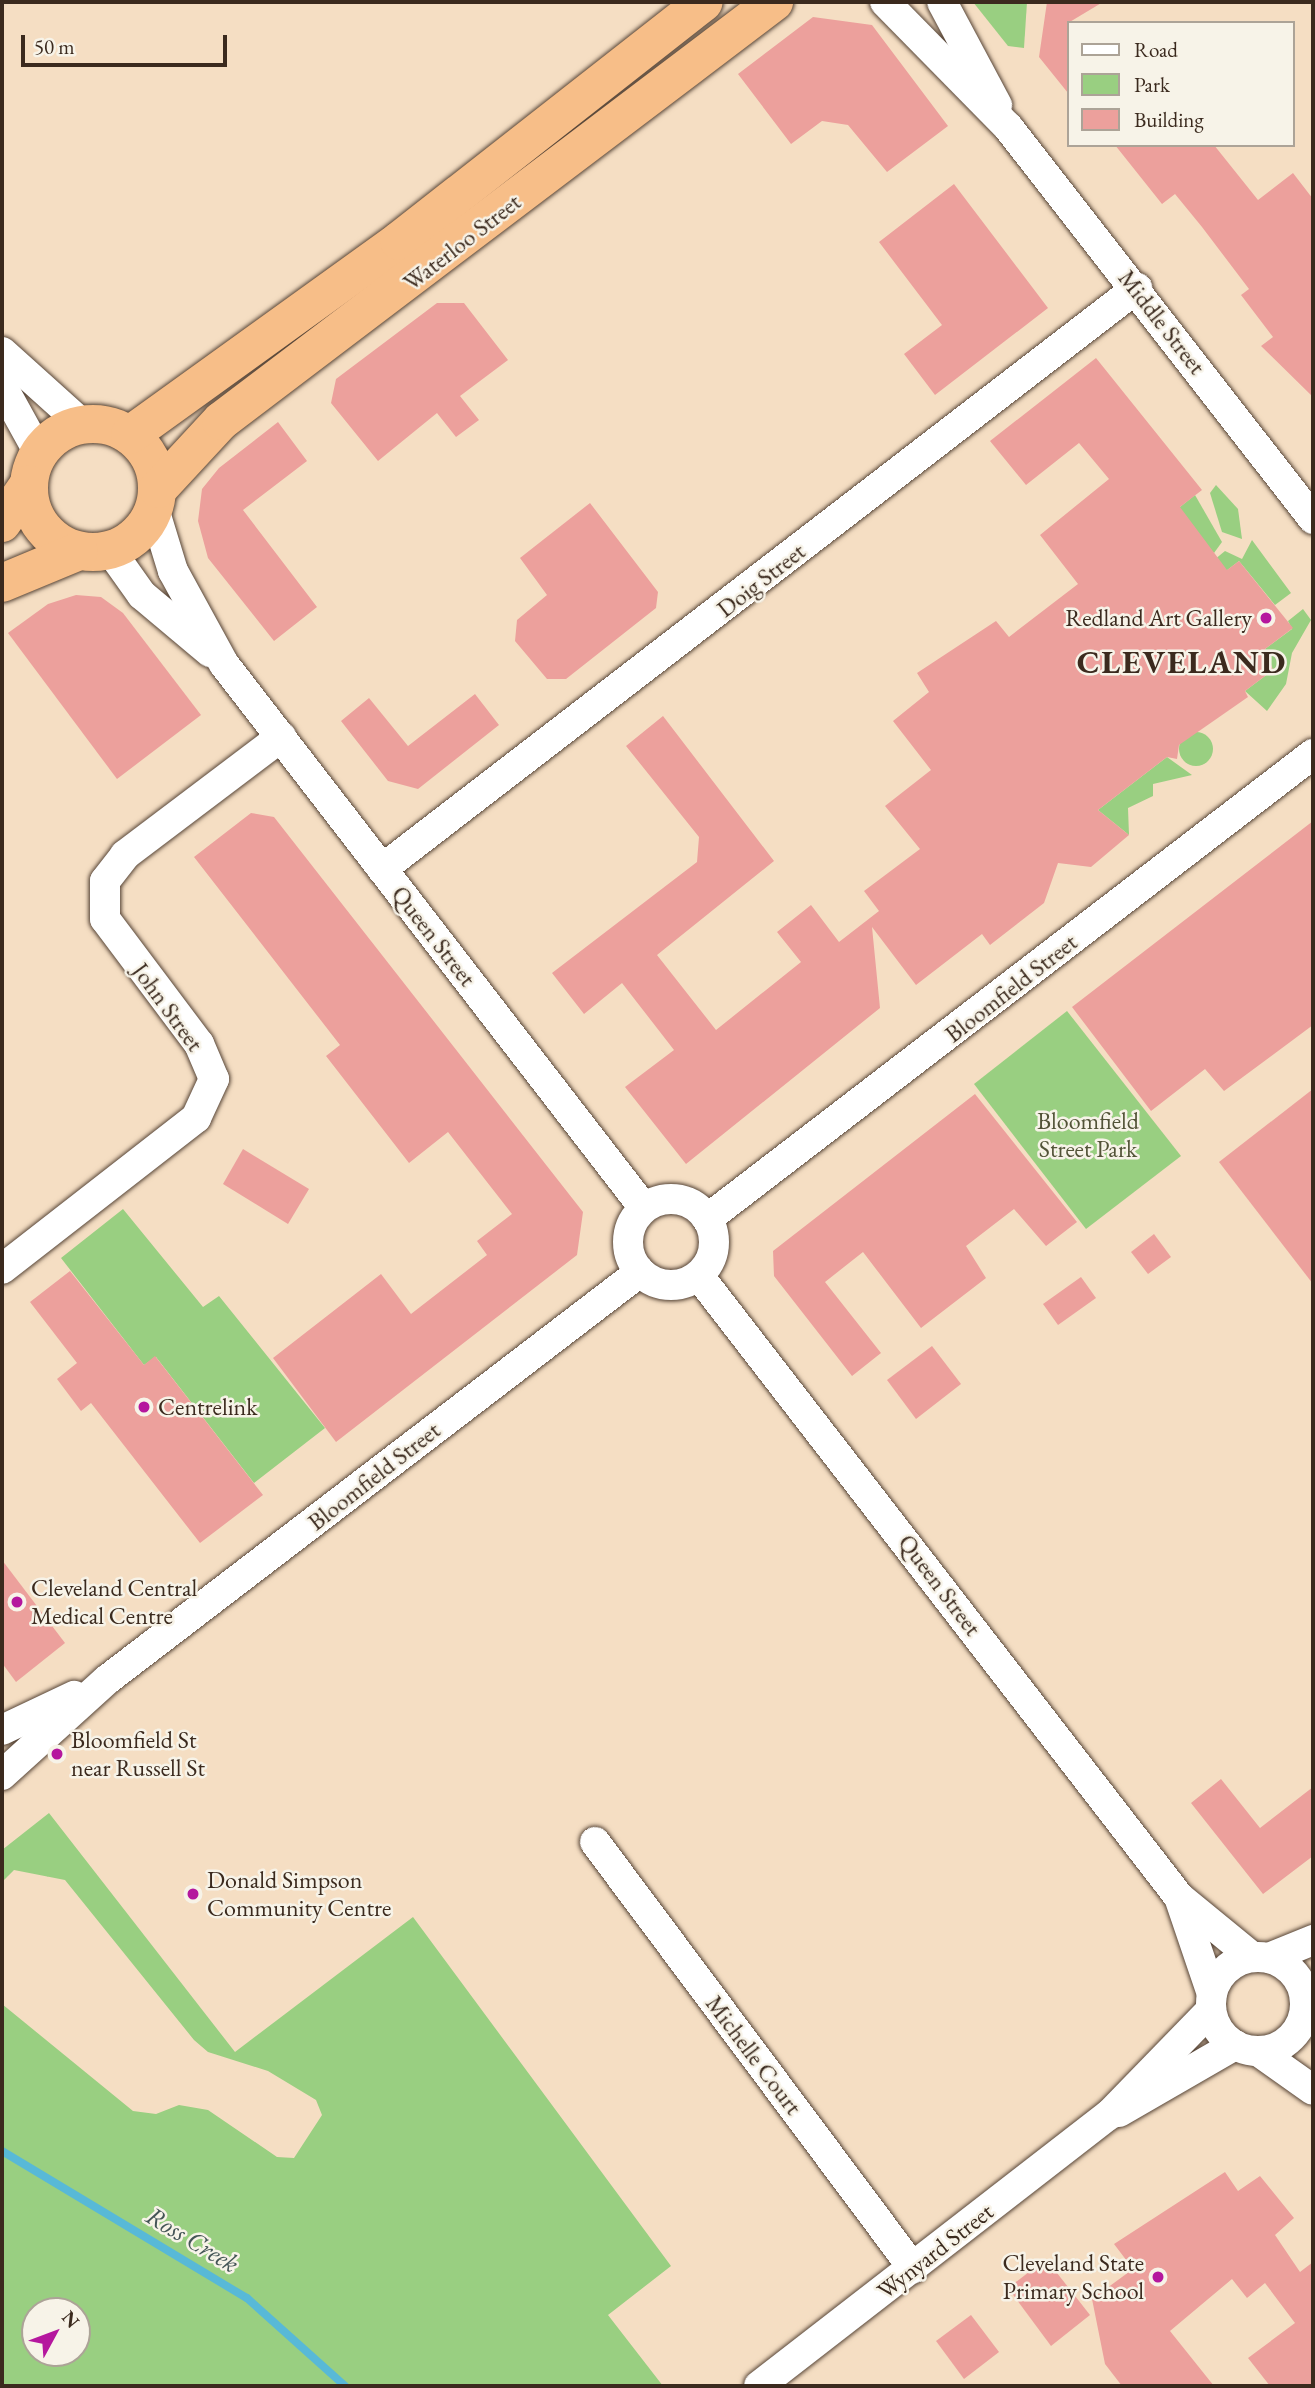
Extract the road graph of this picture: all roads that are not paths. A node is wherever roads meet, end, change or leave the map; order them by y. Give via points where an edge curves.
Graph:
1 (704, 2) edge
2 (774, 2) edge
3 (885, 2) edge
4 (942, 2) edge
5 (1008, 127) junction
6 (1137, 289) junction
7 (2, 352) edge
8 (2, 386) edge
9 (82, 424) junction
10 (130, 435) junction
11 (34, 469) junction
12 (156, 499) junction
13 (1313, 519) edge
14 (2, 523) edge
15 (94, 551) junction
16 (2, 583) edge
17 (224, 664) junction
18 (281, 737) junction
19 (1313, 754) edge
20 (382, 869) junction
21 (644, 1208) junction
22 (707, 1219) junction
23 (2, 1269) edge
24 (639, 1272) junction
25 (699, 1276) junction
26 (108, 1679) junction
27 (2, 1730) edge
28 (2, 1775) edge
29 (595, 1842) dead end
30 (1179, 1896) junction
31 (1313, 1940) edge
32 (1261, 1957) junction
33 (1212, 2002) junction
34 (1308, 2010) edge
35 (1247, 2048) junction
36 (1313, 2090) edge
37 (1109, 2115) junction
38 (913, 2268) junction
39 (759, 2386) edge

1 - 10 highway, Waterloo Street via 399,241
2 - 12 highway, Waterloo Street via 221,421
3 - 5 street, Middle Street
4 - 5 street, Middle Street
5 - 6 street, Middle Street
6 - 13 street, Middle Street
6 - 20 street, Doig Street
7 - 9 street
8 - 11 street
9 - 10 highway
9 - 11 highway via 50,439
10 - 12 highway via 154,468
11 - 14 highway
11 - 15 highway via 37,519
12 - 15 highway via 144,528
12 - 17 street, Queen Street via 173,571
15 - 16 highway
15 - 17 street, Queen Street
17 - 18 street, Queen Street
18 - 20 street, Queen Street
18 - 23 street, John Street via 125,855 105,881 105,919 199,1044 214,1079 196,1118
19 - 22 street, Bloomfield Street
20 - 21 street, Queen Street
21 - 22 street via 685,1201
21 - 24 street via 629,1232
22 - 25 street via 715,1243
24 - 25 street via 662,1285
24 - 26 street, Bloomfield Street
25 - 30 street, Queen Street
26 - 27 street, Bloomfield Street
26 - 28 street, Bloomfield Street
29 - 38 street, Michelle Court
30 - 32 street, Queen Street
30 - 33 street, Queen Street
31 - 32 street
32 - 33 street via 1226,1969
32 - 34 street via 1288,1968
33 - 35 street
33 - 37 street, Wynyard Street
34 - 35 street via 1286,2042
35 - 36 street
35 - 37 street, Wynyard Street via 1139,2105
37 - 38 street, Wynyard Street
38 - 39 street, Wynyard Street

